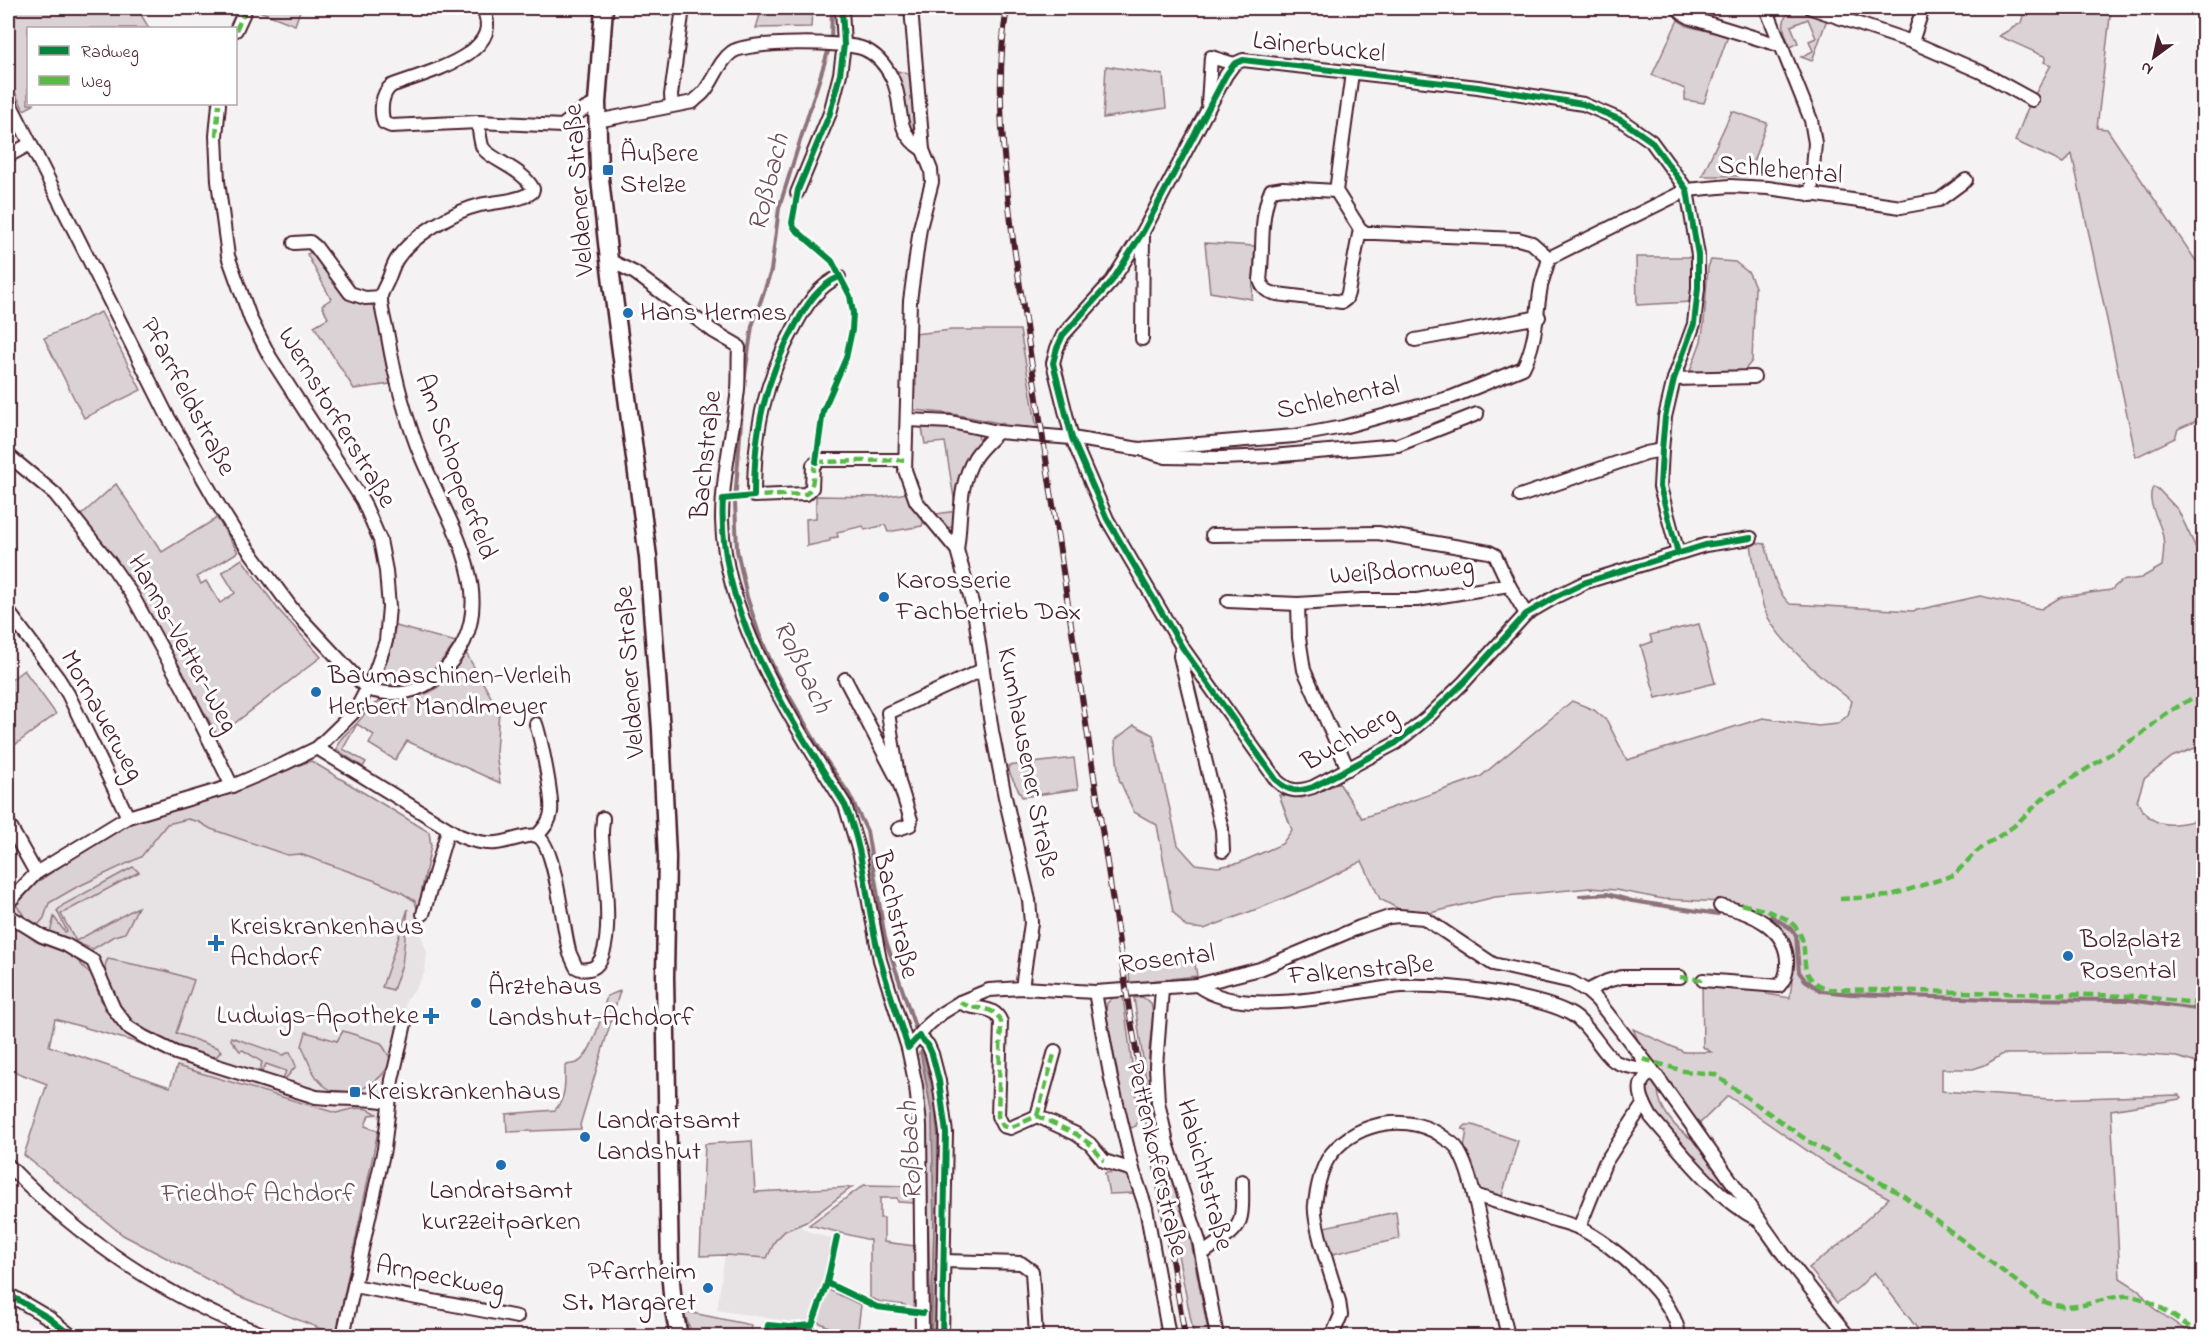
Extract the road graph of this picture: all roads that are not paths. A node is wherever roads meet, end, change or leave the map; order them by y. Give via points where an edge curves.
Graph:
1 (246, 8) edge
2 (482, 8) edge
3 (604, 8) edge
4 (683, 8) edge
5 (842, 8) edge
6 (911, 8) edge
7 (1678, 8) edge
8 (1766, 8) edge
9 (1811, 8) edge
10 (1923, 8) edge
11 (237, 28) edge
12 (1912, 42) junction
13 (841, 45) junction
14 (1782, 46) junction
15 (1234, 64) junction
16 (1352, 73) junction
17 (8, 99) edge
18 (2032, 100) dead end
19 (597, 103) junction
20 (219, 105) edge
21 (672, 105) junction
22 (1208, 109) junction
23 (597, 121) junction
24 (478, 122) junction
25 (30, 144) junction
26 (923, 150) junction
27 (8, 156) edge
28 (1966, 180) dead end
29 (1687, 190) junction
30 (1336, 191) junction
31 (797, 193) dead end
32 (1811, 195) junction
33 (1360, 229) junction
34 (1143, 231) junction
35 (294, 243) dead end
36 (1549, 258) junction
37 (609, 260) junction
38 (839, 277) dead end
39 (381, 297) junction
40 (1539, 317) junction
41 (1142, 339) dead end
42 (1415, 340) dead end
43 (1754, 377) dead end
44 (1674, 379) junction
45 (1477, 414) dead end
46 (908, 420) junction
47 (998, 432) junction
48 (1072, 438) junction
49 (1139, 449) junction
50 (1662, 450) junction
51 (8, 455) edge
52 (904, 460) junction
53 (1520, 496) dead end
54 (1212, 535) dead end
55 (1751, 538) dead end
56 (957, 550) junction
57 (1678, 553) junction
58 (1509, 585) junction
59 (1228, 601) dead end
60 (1298, 604) junction
61 (8, 611) edge
62 (1526, 614) junction
63 (1182, 647) junction
64 (982, 670) junction
65 (845, 680) dead end
66 (367, 689) junction
67 (888, 713) junction
68 (867, 723) junction
69 (536, 724) dead end
70 (317, 748) junction
71 (1348, 769) junction
72 (899, 782) junction
73 (232, 786) junction
74 (128, 817) junction
75 (603, 818) dead end
76 (8, 823) edge
77 (898, 829) dead end
78 (448, 830) junction
79 (537, 836) junction
80 (1223, 851) dead end
81 (36, 873) junction
82 (8, 903) edge
83 (1720, 906) dead end
84 (423, 914) dead end
85 (8, 915) edge
86 (1424, 918) joint
87 (1680, 977) dead end
88 (1703, 980) dead end
89 (1197, 985) junction
90 (1022, 988) junction
91 (1162, 989) junction
92 (1587, 991) junction
93 (1095, 992) junction
94 (960, 1002) junction
95 (406, 1019) dead end
96 (917, 1040) junction
97 (1055, 1051) dead end
98 (1652, 1070) junction
99 (389, 1102) junction
100 (1644, 1103) junction
101 (1037, 1116) junction
102 (8, 1165) edge
103 (1133, 1170) junction
104 (1242, 1180) dead end
105 (1474, 1195) junction
106 (1761, 1222) junction
107 (1579, 1228) junction
108 (1202, 1254) junction
109 (943, 1261) junction
110 (354, 1286) junction
111 (8, 1294) edge
112 (516, 1317) dead end
113 (72, 1336) edge
114 (268, 1336) edge
115 (343, 1336) edge
116 (679, 1336) edge
117 (922, 1336) edge
118 (942, 1336) edge
119 (1036, 1336) edge
120 (1169, 1336) edge
121 (1217, 1336) edge
122 (1332, 1336) edge
123 (1508, 1336) edge
124 (1679, 1336) edge
125 (1848, 1336) edge

1 - 11 street
2 - 24 street via 488,24 484,36 470,52 450,65 392,86 385,94 382,111 384,123 391,126
3 - 19 main road, Veldener Straße
4 - 21 street
5 - 13 street
6 - 26 street, Kumhausener Straße
7 - 14 street via 1690,18
8 - 14 street
9 - 12 street
10 - 12 street
12 - 18 street via 1981,72
13 - 21 street via 816,42 739,48 727,56 693,102
13 - 26 street via 869,52 886,67 896,86 903,130
13 - 31 street via 840,74 830,113
14 - 32 street via 1811,120 1815,143
15 - 16 street, Lainerbuckel via 1243,60
15 - 22 street, Lainerbuckel
15 - 22 street via 1211,57
16 - 29 street, Lainerbuckel via 1478,87 1592,107 1621,120 1651,141
16 - 30 street
17 - 25 street, Pfarrfeldstraße
19 - 23 main road, Veldener Straße
19 - 24 street via 562,126
20 - 66 street, Wernstorferstraße via 218,182 225,241 239,291 270,357 363,501 380,540 386,571 388,625 380,661
21 - 23 street
22 - 34 street, Lainerbuckel
23 - 37 main road, Veldener Straße
24 - 39 street via 486,152 526,178 532,192 462,211 420,236 396,260
25 - 27 street
25 - 66 street, Pfarrfeldstraße via 167,416 219,506 293,610
26 - 46 street, Kumhausener Straße via 932,182 920,228 910,301
28 - 32 street, Schlehental via 1939,200 1901,207
29 - 32 street, Schlehental via 1730,186
29 - 36 street, Schlehental
29 - 44 street via 1698,255 1698,288 1694,324
30 - 33 street
30 - 33 street via 1271,190 1264,215 1262,287 1268,292 1342,302 1348,294
33 - 36 street via 1366,233 1518,239 1532,243
34 - 41 street, Lainerbuckel
34 - 48 street, Lainerbuckel via 1112,281 1069,328 1057,348 1053,363
35 - 39 street via 310,242 316,247 350,293 365,298
36 - 40 street, Schlehental via 1541,286
37 - 96 street, Bachstraße via 635,273 739,348 722,517 737,602 753,645 850,818 880,960
37 - 116 main road, Veldener Straße via 648,557 661,730 667,857 670,1269
38 - 52 street via 828,281 804,310 775,365 754,456 754,496 809,492 813,465 820,460
39 - 66 street, Am Schopperfeld via 395,377 421,457 468,563 474,599 462,645 435,680 406,693
40 - 42 street, Schlehental
40 - 49 street, Schlehental via 1523,368 1452,397 1344,427 1294,436
43 - 44 street
44 - 50 street
45 - 49 street, Schlehental via 1398,445 1221,458 1166,457
46 - 47 street, Schlehental via 951,422
46 - 52 street, Kumhausener Straße
47 - 48 street, Schlehental
47 - 56 street, Kumhausener Straße via 976,456 966,475
48 - 49 street, Schlehental
48 - 63 street, Buchberg via 1107,519
50 - 53 street
50 - 57 street via 1660,487
51 - 73 street, Hanns-Vetter-Weg via 55,494 132,595
52 - 56 street, Kumhausener Straße via 916,501
54 - 58 street via 1378,533 1495,555
55 - 57 street, Buchberg
56 - 64 street, Kumhausener Straße via 974,610
57 - 62 street, Buchberg via 1586,582
58 - 60 street, Weißdornweg via 1417,600
58 - 62 street
59 - 60 street, Weißdornweg
60 - 71 street, Weißdornweg via 1305,670
61 - 74 street, Mornauerweg via 68,694
62 - 71 street, Buchberg via 1429,717 1396,743
63 - 71 street, Buchberg via 1284,788 1301,791
63 - 80 street, Buchberg via 1180,656 1222,829
64 - 67 street
64 - 90 street, Kumhausener Straße via 1029,900
65 - 68 street
66 - 70 street, Wernstorferstraße via 352,714
67 - 68 street
67 - 72 street
68 - 72 street
69 - 79 street via 551,802 549,819
70 - 73 street, Wernstorferstraße
70 - 78 street
72 - 77 street via 911,820 910,825
73 - 74 street, Wernstorferstraße
74 - 81 street, Wernstorferstraße
75 - 79 street via 605,952 595,968 580,969 570,954 555,877 543,842
76 - 81 street
78 - 79 street via 485,843
78 - 84 street
81 - 82 street, Wernstorferstraße
83 - 88 street via 1753,916 1780,935 1786,948 1787,972 1779,986
85 - 99 street via 93,960 114,1009 128,1027 144,1038 176,1053 316,1096
86 - 89 street, Rosental via 1389,917 1260,969
86 - 92 street, Falkenstraße via 1493,964 1572,982
87 - 92 street via 1622,977
89 - 91 street, Rosental
89 - 98 street, Falkenstraße via 1209,994 1264,1003 1393,987 1456,988 1521,998 1559,1007 1575,1017 1615,1062
90 - 93 street, Rosental
90 - 94 street, Rosental via 989,990
91 - 93 street, Rosental
91 - 108 street, Habichtstraße via 1156,1065 1158,1102
92 - 98 street, Falkenstraße via 1607,1010
93 - 103 street, Pettenkoferstraße via 1110,1079
94 - 96 street, Rosental via 928,1025
94 - 101 street via 967,1007 993,1010 1001,1022 998,1116 1003,1126 1010,1128
95 - 99 street
96 - 109 street, Bachstraße via 932,1053 946,1133
96 - 117 street, Bachstraße
97 - 101 street
98 - 100 street via 1642,1081
98 - 106 street, Falkenstraße
99 - 110 street via 384,1149
100 - 106 street, Falkenstraße via 1651,1117 1727,1200
100 - 107 street via 1605,1163
101 - 103 street via 1076,1134 1104,1161
102 - 114 street via 69,1221 123,1261 204,1310
103 - 120 street, Pettenkoferstraße via 1146,1208
104 - 108 street via 1240,1224
105 - 107 street
105 - 122 street via 1459,1152 1423,1125 1374,1126 1358,1131 1331,1154 1319,1180 1314,1208 1341,1315
105 - 123 street
106 - 125 street, Falkenstraße
107 - 124 street via 1608,1247 1653,1287 1673,1315
108 - 121 street, Habichtstraße
109 - 118 street, Bachstraße
109 - 119 street via 1027,1266 1032,1272
110 - 112 street, Arnpeckweg
110 - 115 street
111 - 113 street

